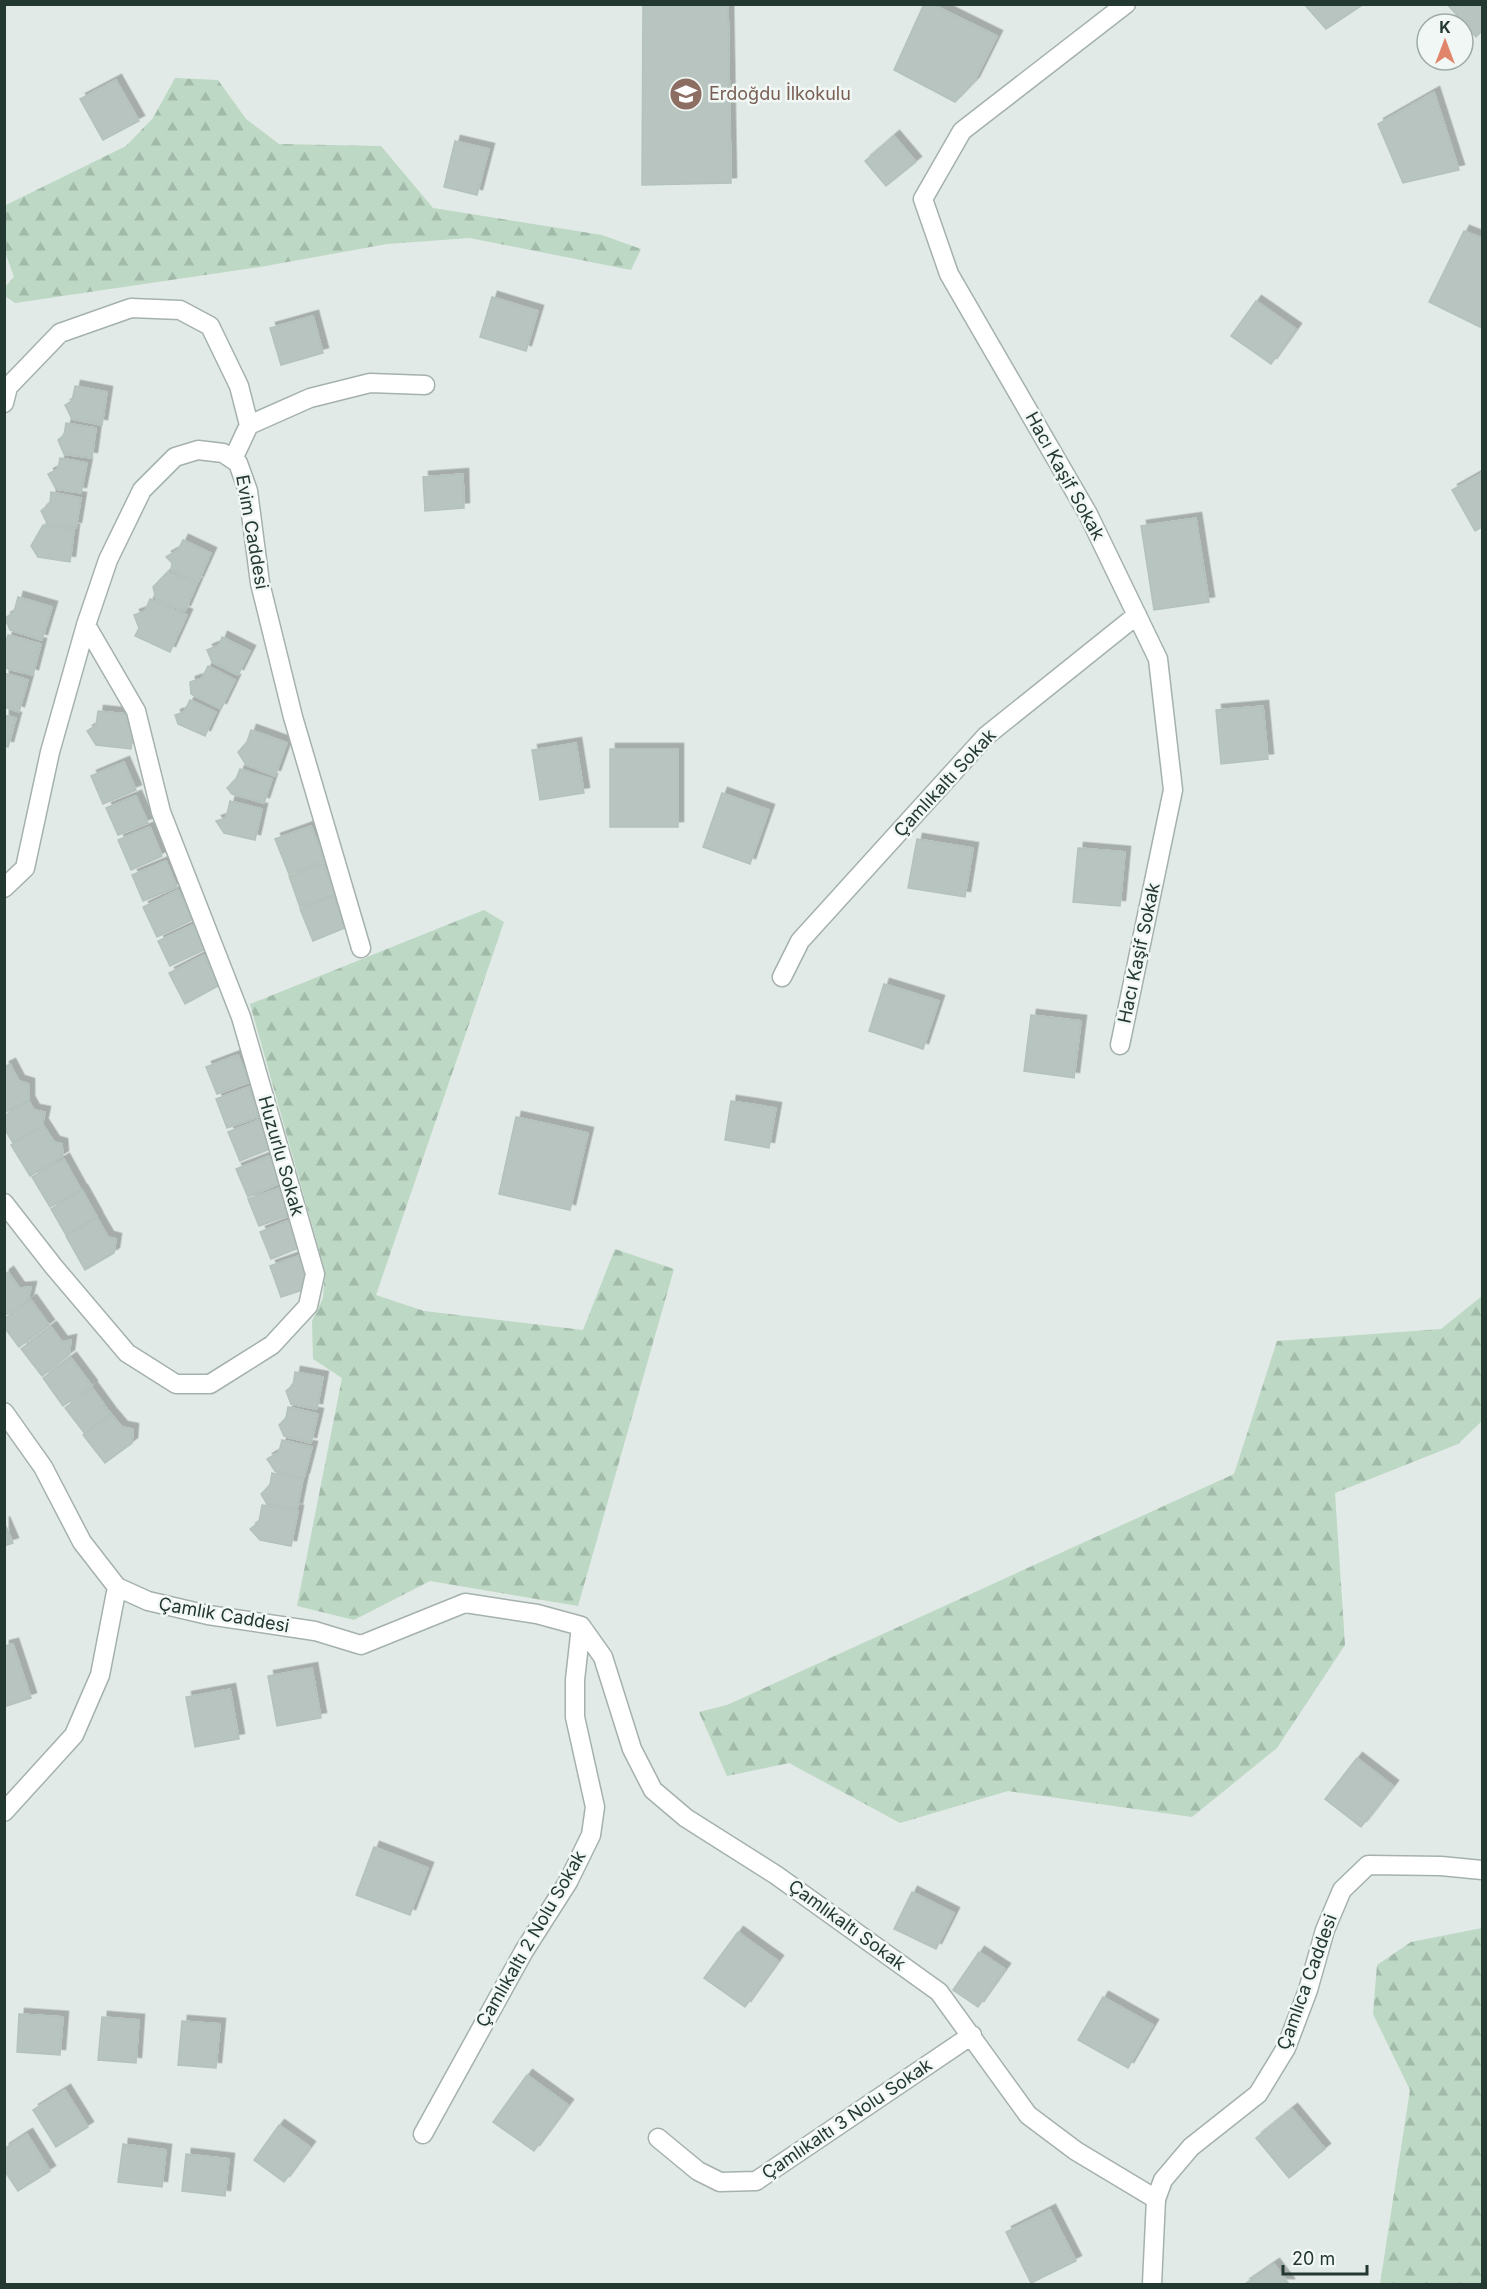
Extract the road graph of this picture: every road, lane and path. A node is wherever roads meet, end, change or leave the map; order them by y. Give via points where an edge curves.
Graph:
1 (1126, 4) edge
2 (425, 385) dead end
3 (4, 403) edge
4 (249, 425) junction
5 (233, 459) junction
6 (1137, 615) junction
7 (86, 626) junction
8 (4, 888) edge
9 (361, 948) dead end
10 (782, 977) dead end
11 (1120, 1045) dead end
12 (4, 1203) edge
13 (6, 1415) edge
14 (117, 1587) junction
15 (580, 1626) junction
16 (4, 1812) edge
17 (1482, 1870) edge
18 (972, 2035) junction
19 (423, 2134) dead end
20 (658, 2138) dead end
21 (1156, 2199) junction
22 (1152, 2284) edge

1 - 6 street, Hacı Kaşif Sokak via 962,131 922,199 949,274 1088,514
2 - 4 street via 370,383 310,398
3 - 4 street via 9,387 60,333 131,308 180,310 210,326 239,386
4 - 5 street
5 - 7 street, Evim Caddesi via 223,453 198,450 175,457 142,490 108,560
5 - 9 street, Evim Caddesi via 248,490 260,583 292,717
6 - 10 street, Çamlıkaltı Sokak via 986,736 800,940
6 - 11 street, Hacı Kaşif Sokak via 1158,659 1173,790
7 - 8 street, Evim Caddesi via 50,752 25,868
7 - 12 street, Huzurlu Sokak via 136,711 161,812 241,1017 315,1274 308,1306 272,1345 210,1384 176,1384 127,1353
13 - 14 street, Çamlık Caddesi via 43,1467 82,1542
14 - 15 street, Çamlık Caddesi via 148,1601 208,1615 315,1631 361,1645 465,1603 537,1614
14 - 16 street via 100,1675 74,1735
15 - 18 street, Çamlıkaltı Sokak via 603,1657 632,1749 653,1790 686,1818 777,1875 939,1992
15 - 19 street, Çamlıkaltı 2 Nolu Sokak via 574,1680 575,1717 595,1807 591,1835
17 - 21 street, Çamlıca Caddesi via 1368,1865 1342,1890 1325,1930 1308,1990 1280,2057 1258,2094 1191,2147 1163,2180
18 - 20 street, Çamlıkaltı 3 Nolu Sokak via 756,2181 720,2182 698,2171
18 - 21 street, Çamlıkaltı Sokak via 1028,2115 1076,2151
21 - 22 street, Çamlıca Caddesi

